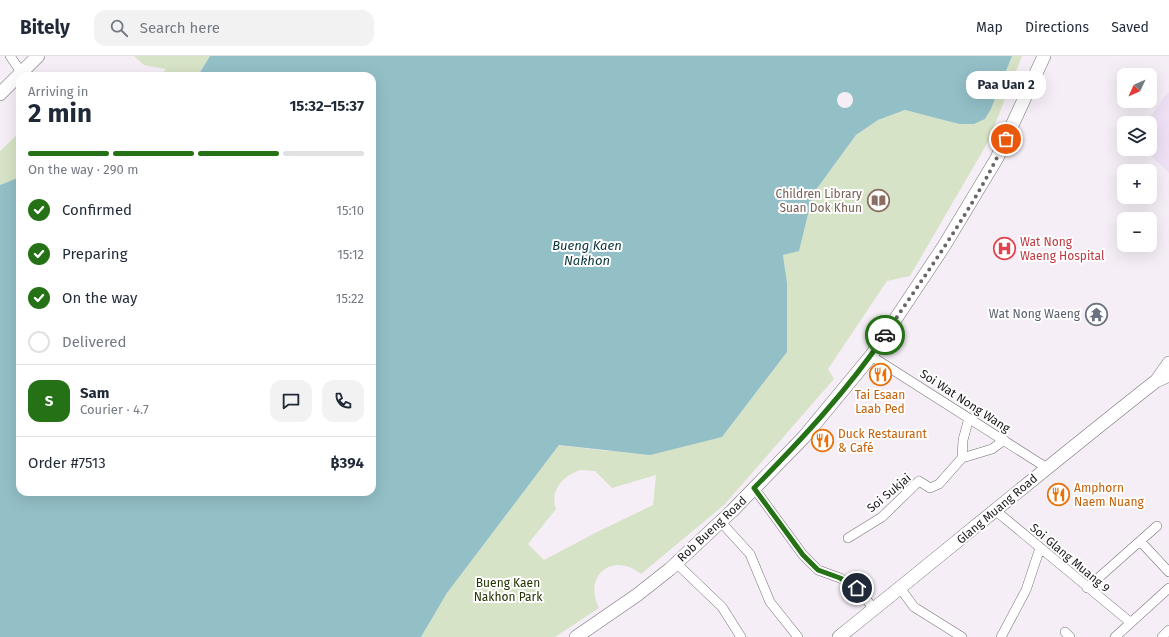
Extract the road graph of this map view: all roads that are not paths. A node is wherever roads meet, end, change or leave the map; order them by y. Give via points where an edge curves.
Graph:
1 (10, 56) edge
2 (38, 56) edge
3 (1044, 56) edge
4 (21, 72) joint
5 (16, 77) edge
6 (0, 94) edge
7 (871, 356) junction
8 (1169, 363) edge
9 (1169, 375) edge
10 (1156, 381) junction
11 (969, 418) junction
12 (1004, 440) junction
13 (962, 458) junction
14 (1046, 468) junction
15 (754, 488) junction
16 (996, 512) junction
17 (720, 521) junction
18 (1157, 526) dead end
19 (848, 538) dead end
20 (1140, 541) junction
21 (1040, 548) junction
22 (676, 563) junction
23 (1169, 572) edge
24 (900, 588) junction
25 (1087, 588) junction
26 (1169, 588) edge
27 (874, 609) junction
28 (1130, 622) junction
29 (1169, 630) edge
30 (576, 637) edge
31 (741, 637) edge
32 (798, 637) edge
33 (839, 637) edge
34 (962, 637) edge
35 (1001, 637) edge
36 (1115, 637) edge
37 (1162, 637) edge

1 - 4 street
2 - 4 street
3 - 7 street, Rob Bueng Road via 997,158 944,246
5 - 6 street
7 - 11 street, Soi Wat Nong Wang
7 - 15 street, Rob Bueng Road via 804,437
8 - 10 street, Glang Muang Road
9 - 10 street, Glang Muang Road
10 - 14 street, Glang Muang Road
11 - 12 street, Soi Wat Nong Wang
11 - 13 street via 962,440
12 - 13 street via 992,449
12 - 14 street, Soi Wat Nong Wang
13 - 19 street, Soi Sukjai via 939,484 930,488 919,480 882,517
14 - 16 street, Glang Muang Road
15 - 17 street, Rob Bueng Road
15 - 27 street via 803,555 818,570 857,588
16 - 21 street, Soi Glang Muang 9
16 - 24 street, Glang Muang Road
17 - 22 street, Rob Bueng Road
17 - 32 street via 750,554 770,602
18 - 20 street
20 - 23 street
20 - 25 street
21 - 25 street, Soi Glang Muang 9
21 - 35 street via 1026,590
22 - 30 street, Rob Bueng Road via 637,595
22 - 31 street via 722,607
24 - 27 street, Glang Muang Road
24 - 34 street via 914,607
25 - 28 street, Soi Glang Muang 9
26 - 28 street
27 - 33 street, Glang Muang Road
28 - 36 street
29 - 37 street

